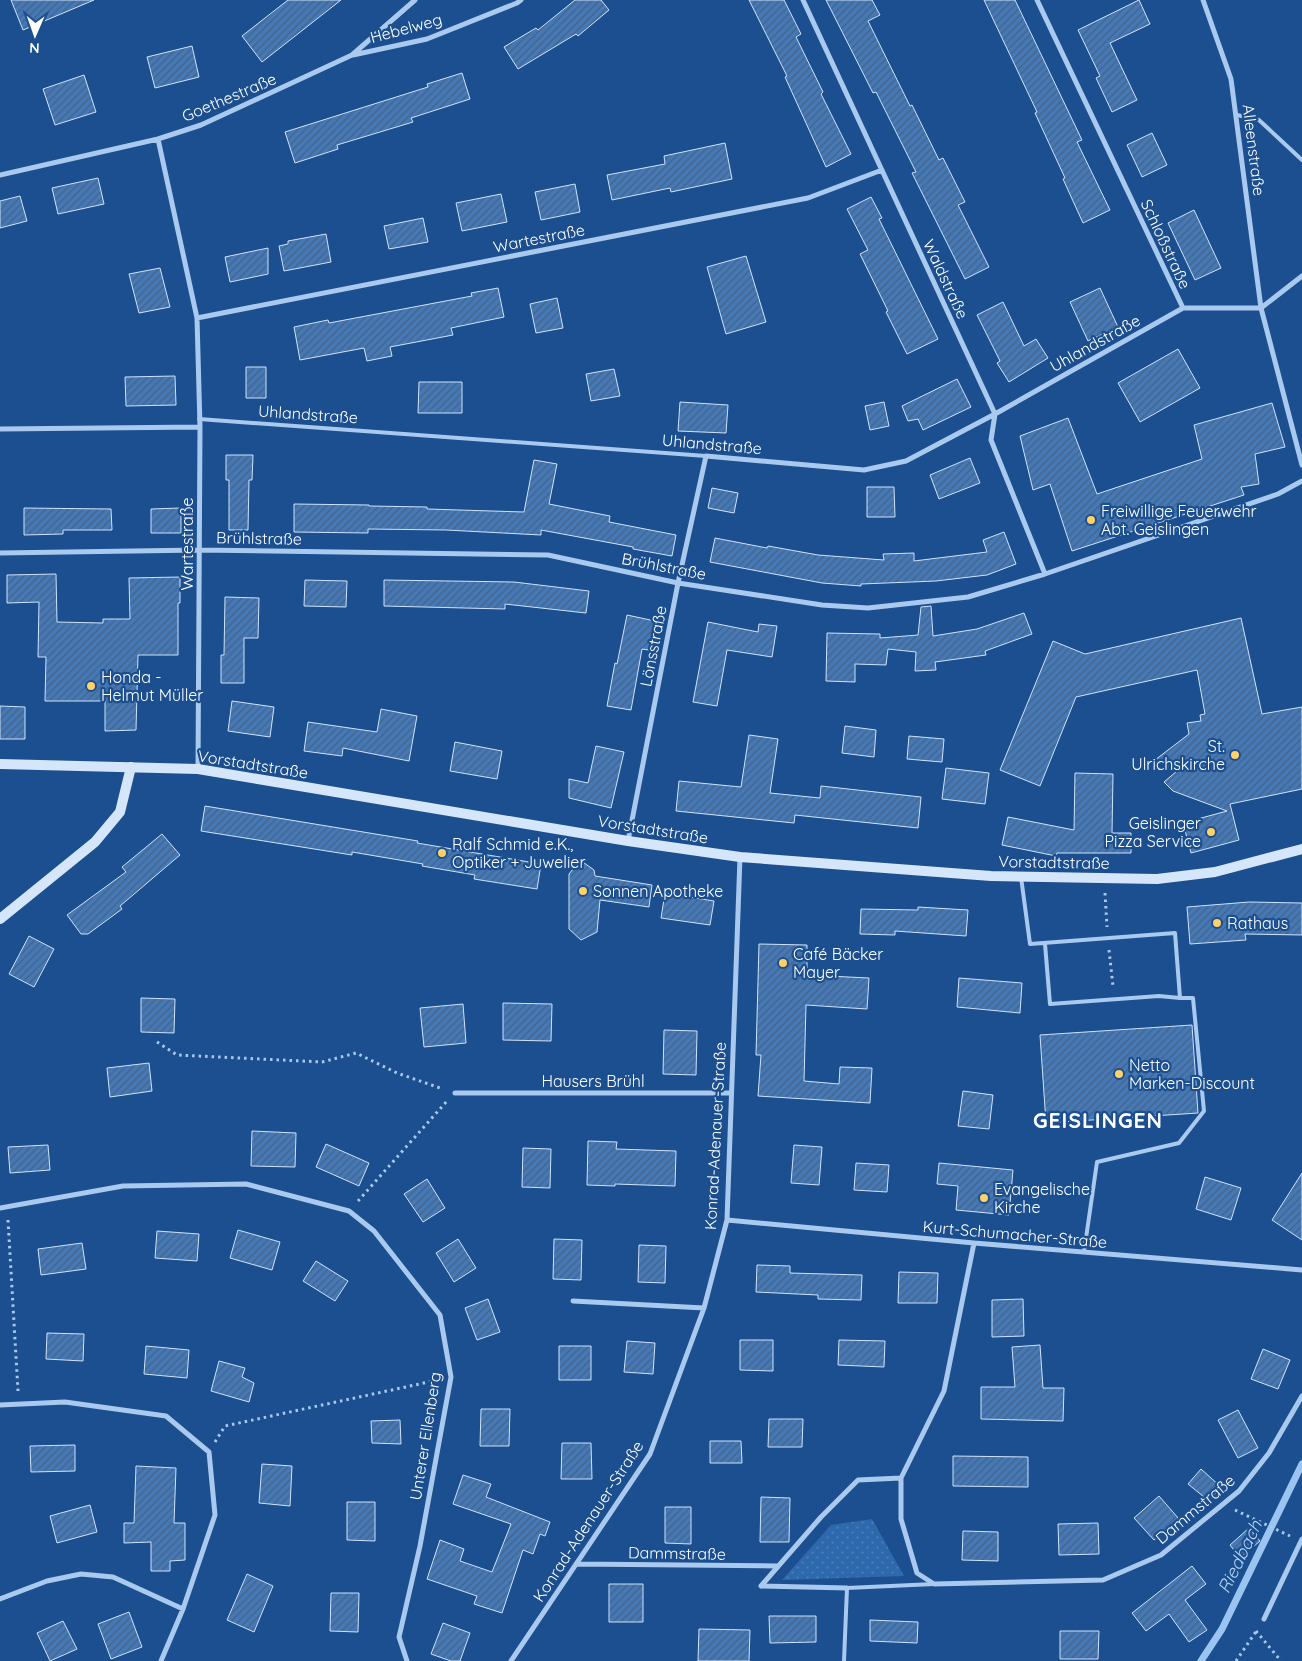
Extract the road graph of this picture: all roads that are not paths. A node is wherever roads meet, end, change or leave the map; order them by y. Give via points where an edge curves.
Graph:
1 (415, 0) edge
2 (520, 0) edge
3 (803, 0) edge
4 (1037, 0) edge
5 (1203, 0) edge
6 (352, 55) junction
7 (1237, 115) junction
8 (158, 139) junction
9 (1302, 160) edge
10 (882, 170) junction
11 (0, 175) edge
12 (1302, 276) edge
13 (1183, 308) junction
14 (1261, 308) junction
15 (197, 318) junction
16 (994, 414) junction
17 (199, 419) junction
18 (200, 427) junction
19 (0, 429) edge
20 (706, 456) junction
21 (1302, 465) edge
22 (1302, 480) edge
23 (200, 550) junction
24 (0, 553) edge
25 (1045, 574) junction
26 (678, 583) junction
27 (0, 764) edge
28 (131, 767) junction
29 (198, 769) junction
30 (628, 841) junction
31 (1302, 849) edge
32 (740, 857) junction
33 (1021, 877) junction
34 (0, 919) edge
35 (1046, 944) junction
36 (1180, 998) junction
37 (455, 1093) road end
38 (731, 1093) junction
39 (0, 1208) edge
40 (726, 1220) junction
41 (974, 1243) junction
42 (1084, 1252) junction
43 (1302, 1270) edge
44 (573, 1301) dead end
45 (704, 1308) junction
46 (1302, 1396) edge
47 (0, 1405) edge
48 (901, 1478) junction
49 (1302, 1539) edge
50 (576, 1564) junction
51 (777, 1566) junction
52 (934, 1584) junction
53 (847, 1588) junction
54 (0, 1599) edge
55 (183, 1609) junction
56 (1264, 1619) road end
57 (161, 1661) edge
58 (407, 1661) edge
59 (511, 1661) edge
60 (844, 1661) edge

1 - 6 street, Goethestraße
2 - 6 street, Hebelweg via 427,39
3 - 10 street, Waldstraße
4 - 13 street, Schloßstraße
5 - 7 street, Alleenstraße via 1231,79
6 - 8 street, Goethestraße via 201,126
7 - 9 lane via 1259,120
7 - 14 street, Alleenstraße
8 - 11 street, Goethestraße
8 - 15 street, Wartestraße
10 - 15 street, Wartestraße via 808,198
10 - 16 street, Waldstraße
12 - 14 street
13 - 14 street, Schloßstraße
13 - 16 street, Uhlandstraße
14 - 21 street
15 - 17 street, Wartestraße
16 - 20 street, Uhlandstraße via 906,460 864,470
16 - 25 street via 991,440
17 - 18 street, Wartestraße
17 - 20 lane, Uhlandstraße
18 - 19 street
18 - 23 street, Wartestraße
20 - 26 street, Lönsstraße
22 - 25 street, Brühlstraße via 1278,494
23 - 24 street, Brühlstraße
23 - 26 street, Brühlstraße via 548,556
23 - 29 street, Wartestraße
25 - 26 street, Brühlstraße via 968,597 868,608 822,606
26 - 30 street, Lönsstraße
27 - 28 main road, Vorstadtstraße
28 - 29 main road, Vorstadtstraße
28 - 34 main road via 120,812 95,842
29 - 30 main road, Vorstadtstraße
30 - 32 main road, Vorstadtstraße
31 - 33 main road, Vorstadtstraße via 1215,872 1157,879
32 - 33 main road, Vorstadtstraße
32 - 38 street, Konrad-Adenauer-Straße
33 - 35 lane via 1030,944
35 - 36 lane via 1050,1004 1159,996
35 - 36 lane via 1176,933
36 - 42 lane via 1193,998 1204,1110 1179,1143 1096,1162
37 - 38 street, Hausers Brühl
38 - 40 street, Konrad-Adenauer-Straße
39 - 58 street, Unterer Ellenberg via 123,1186 246,1184 349,1210 374,1230 440,1315 451,1377 420,1546 399,1638
40 - 41 street, Kurt-Schumacher-Straße
40 - 45 street, Konrad-Adenauer-Straße
41 - 42 street, Kurt-Schumacher-Straße
41 - 48 street via 944,1391
42 - 43 street, Kurt-Schumacher-Straße
44 - 45 street
45 - 50 street, Konrad-Adenauer-Straße via 650,1454
46 - 52 street, Dammstraße via 1269,1453 1240,1491 1161,1555 1103,1580
47 - 55 street via 64,1402 166,1416 209,1452 215,1515
48 - 51 street via 858,1480
48 - 52 street via 901,1519 917,1573
49 - 56 street
50 - 51 street, Dammstraße
50 - 59 street, Konrad-Adenauer-Straße
51 - 53 street via 761,1586
52 - 53 lane
53 - 60 lane
54 - 55 street via 48,1581 81,1574 113,1577
55 - 57 street

